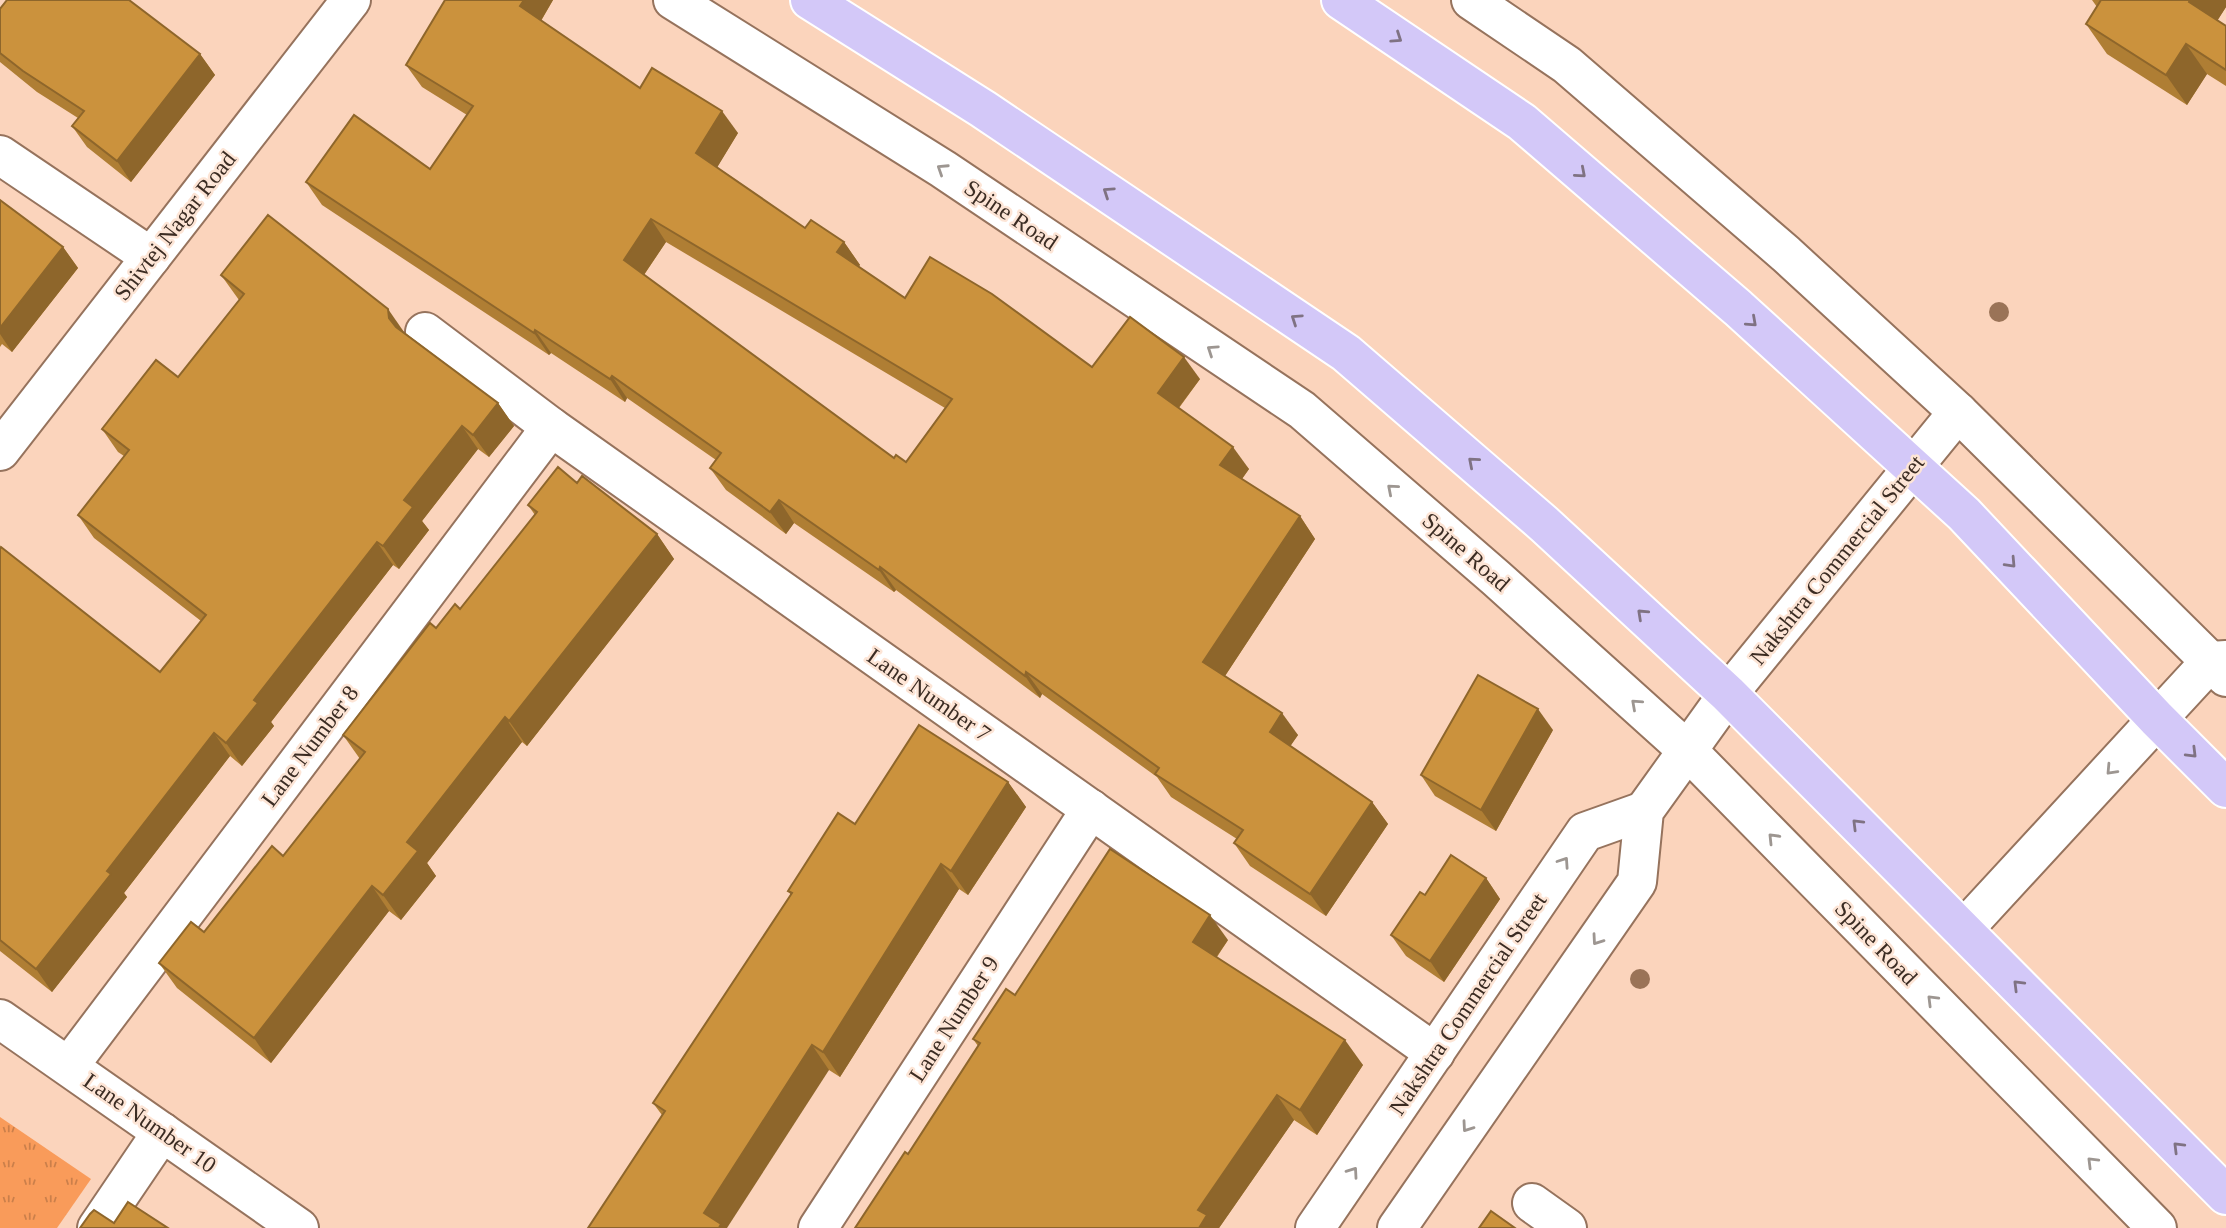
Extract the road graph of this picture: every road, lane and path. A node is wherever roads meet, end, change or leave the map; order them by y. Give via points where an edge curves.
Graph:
1 (351, 0) edge
2 (674, 0) edge
3 (810, 0) edge
4 (1341, 0) edge
5 (1471, 0) edge
6 (0, 155) edge
7 (151, 257) junction
8 (425, 332) dead end
9 (1958, 412) junction
10 (551, 427) junction
11 (0, 451) edge
12 (1913, 467) junction
13 (2221, 666) edge
14 (1728, 694) junction
15 (2157, 719) junction
16 (1687, 750) junction
17 (2226, 788) edge
18 (1091, 809) junction
19 (1644, 811) junction
20 (1963, 930) junction
21 (0, 1019) edge
22 (1435, 1053) junction
23 (69, 1066) junction
24 (162, 1132) junction
25 (2226, 1195) edge
26 (1532, 1203) dead end
27 (97, 1228) edge
28 (299, 1228) edge
29 (818, 1228) edge
30 (1315, 1228) edge
31 (1397, 1228) edge
32 (1567, 1228) edge
33 (2157, 1228) edge

1 - 7 street, Shivtej Nagar Road
16 -> 2 street, Spine Road via 1302,410 943,169
14 -> 3 main road via 1544,524 1346,353 983,109
4 -> 12 main road via 1522,122
5 - 9 street via 1567,65 1786,254
6 - 7 street
7 - 11 street, Shivtej Nagar Road
8 - 10 street, Lane Number 7
9 - 12 street, Nakshtra Commercial Street
9 - 13 street
10 - 18 street, Lane Number 7
10 - 23 street, Lane Number 8
12 - 14 street, Nakshtra Commercial Street
12 -> 15 main road via 1964,513
13 - 15 street
14 - 16 street, Nakshtra Commercial Street
20 -> 14 main road
15 -> 17 main road
15 -> 20 street
16 - 19 street, Nakshtra Commercial Street
33 -> 16 street, Spine Road
18 - 22 street, Lane Number 7
18 - 29 street, Lane Number 9
22 -> 19 street, Nakshtra Commercial Street via 1585,832
19 -> 31 street, Nakshtra Commercial Street via 1637,882
25 -> 20 main road
21 - 23 street, Lane Number 10
30 -> 22 street, Nakshtra Commercial Street
23 - 24 street, Lane Number 10
24 - 27 street
24 - 28 street, Lane Number 10
26 - 32 street

